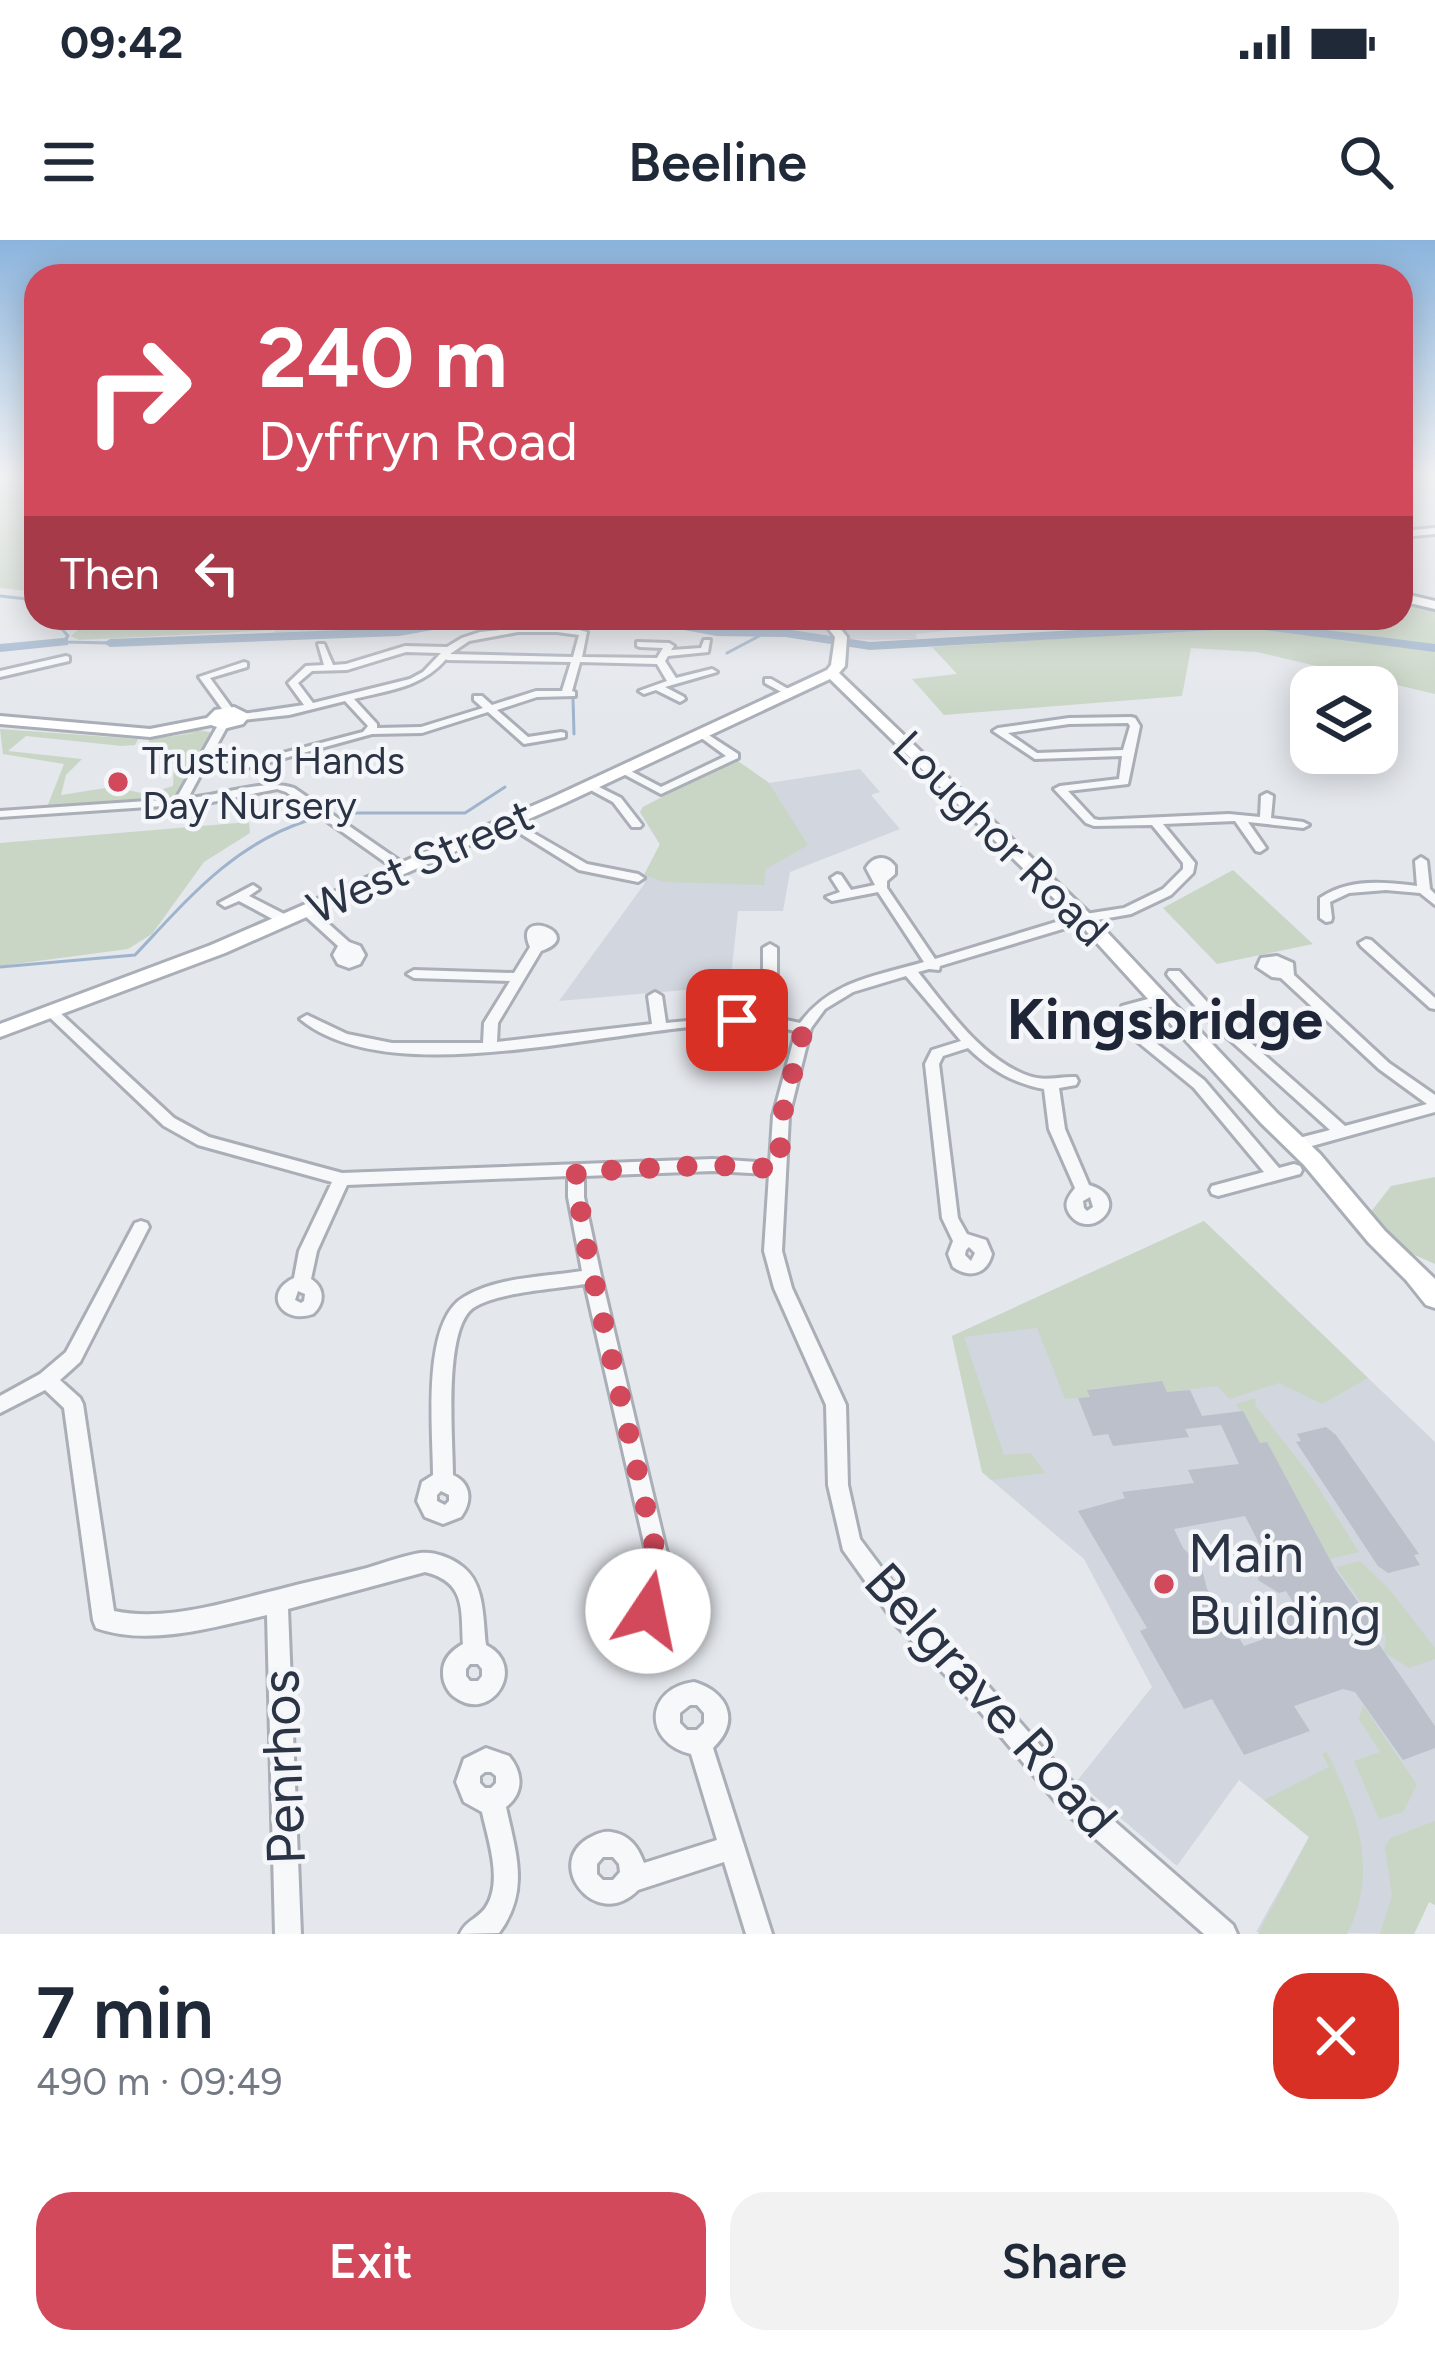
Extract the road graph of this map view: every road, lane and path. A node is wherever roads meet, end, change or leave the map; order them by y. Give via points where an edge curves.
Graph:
1 (833, 630) edge
2 (707, 643) dead end
3 (640, 644) dead end
4 (321, 646) dead end
5 (366, 646) dead end
6 (343, 652) dead end
7 (448, 654) junction
8 (381, 656) junction
9 (662, 657) junction
10 (66, 659) dead end
11 (576, 660) junction
12 (329, 662) junction
13 (244, 665) dead end
14 (832, 673) junction
15 (0, 674) edge
16 (705, 675) dead end
17 (768, 681) dead end
18 (674, 682) junction
19 (657, 687) junction
20 (644, 691) dead end
21 (790, 692) junction
22 (478, 698) dead end
23 (349, 699) junction
24 (680, 699) dead end
25 (311, 707) junction
26 (489, 709) junction
27 (227, 718) junction
28 (0, 720) edge
29 (371, 731) junction
30 (561, 735) dead end
31 (704, 735) junction
32 (1128, 753) junction
33 (197, 770) junction
34 (621, 770) junction
35 (589, 785) junction
36 (1267, 796) dead end
37 (181, 802) junction
38 (0, 814) edge
39 (1239, 818) junction
40 (1154, 820) junction
41 (1265, 820) junction
42 (509, 822) junction
43 (629, 824) dead end
44 (1303, 825) dead end
45 (1260, 848) dead end
46 (1421, 862) dead end
47 (403, 869) junction
48 (638, 878) dead end
49 (837, 878) dead end
50 (1424, 890) junction
51 (848, 894) junction
52 (832, 897) dead end
53 (1435, 901) edge
54 (225, 903) dead end
55 (307, 911) junction
56 (1326, 917) dead end
57 (1084, 918) junction
58 (285, 920) junction
59 (1366, 943) dead end
60 (538, 945) dead end
61 (770, 948) dead end
62 (349, 949) dead end
63 (934, 967) junction
64 (911, 973) junction
65 (1285, 974) dead end
66 (420, 977) dead end
67 (517, 977) junction
68 (1170, 985) junction
69 (655, 996) dead end
70 (1435, 1005) edge
71 (51, 1012) junction
72 (316, 1021) dead end
73 (770, 1022) junction
74 (660, 1028) junction
75 (804, 1028) junction
76 (0, 1030) edge
77 (970, 1043) junction
78 (490, 1045) junction
79 (1071, 1082) dead end
80 (1051, 1086) junction
81 (1435, 1105) edge
82 (1342, 1132) junction
83 (1301, 1143) junction
84 (779, 1169) junction
85 (576, 1172) junction
86 (342, 1179) junction
87 (1219, 1190) dead end
88 (1084, 1193) dead end
89 (141, 1227) dead end
90 (963, 1243) dead end
91 (592, 1276) junction
92 (1429, 1276) edge
93 (301, 1285) dead end
94 (1435, 1298) edge
95 (47, 1380) junction
96 (0, 1405) edge
97 (443, 1483) dead end
98 (664, 1588) dead end
99 (278, 1600) junction
100 (475, 1652) dead end
101 (699, 1742) dead end
102 (492, 1801) dead end
103 (730, 1848) junction
104 (628, 1881) dead end
105 (289, 1934) edge
106 (473, 1934) edge
107 (759, 1934) edge
108 (1224, 1934) edge

1 - 14 main road via 840,643
2 - 9 street via 705,650
3 - 9 street via 667,645
4 - 12 street
5 - 8 street
6 - 12 street
7 - 8 street via 405,649
7 - 11 street
7 - 11 street via 465,640 566,630 584,634
7 - 23 street via 421,679
8 - 12 street via 347,667
9 - 11 street
9 - 18 street
10 - 15 street
11 - 26 street via 571,694 536,694
12 - 25 street via 293,682
13 - 27 street via 204,676
14 - 21 main road, West Street
14 - 57 main road, Loughor Road
16 - 18 street
17 - 21 street
18 - 19 street
19 - 20 street
19 - 24 street
21 - 31 main road, West Street
22 - 26 street
23 - 25 street
23 - 29 street
25 - 27 street
26 - 29 street via 422,730
26 - 30 street via 527,741
27 - 28 main road via 150,733
27 - 33 street
29 - 33 street via 252,764
31 - 34 main road, West Street
31 - 34 street via 734,757 661,791
32 - 32 street via 1035,756 998,731 1131,719
32 - 40 street via 1124,782 1060,789 1090,821
33 - 37 street
34 - 35 main road, West Street
35 - 42 main road, West Street
35 - 43 street via 617,800
36 - 41 street
37 - 38 street
37 - 47 street via 278,786
39 - 40 street
39 - 41 street
39 - 45 street
40 - 57 street via 1189,870 1152,900
41 - 44 street
42 - 47 main road, West Street
42 - 48 street via 583,867
46 - 50 street
47 - 55 main road, West Street
49 - 51 street
50 - 53 street
50 - 56 street via 1338,891 1324,901
51 - 52 street
51 - 63 street via 881,882
54 - 58 street via 246,892
55 - 58 main road, West Street
55 - 62 street
57 - 63 street
57 - 68 main road, Loughor Road
58 - 71 main road, West Street
59 - 70 street
60 - 67 street
61 - 73 street
63 - 64 street
64 - 75 street via 848,989
64 - 77 street
65 - 81 street
66 - 67 street
67 - 78 street via 490,1023
68 - 82 street
68 - 83 main road, Loughor Road via 1269,1118
68 - 87 street via 1126,1009 1123,1024 1199,1084 1285,1172
69 - 74 street
71 - 76 main road, West Street
71 - 86 street via 170,1122 204,1141
72 - 78 street via 338,1036 385,1047
73 - 74 street
73 - 75 street
74 - 78 street
75 - 84 street, Belgrave Road via 782,1116
77 - 80 street via 1005,1071
77 - 90 street via 938,1053 932,1064 950,1218
79 - 80 street
80 - 88 street via 1057,1130
81 - 82 street
82 - 83 street
83 - 92 main road, Loughor Road via 1392,1254
84 - 85 street
84 - 108 street, Belgrave Road via 773,1251 836,1405 850,1543 906,1619 1072,1801
85 - 86 street
85 - 91 street
86 - 93 street
89 - 95 street via 73,1357
91 - 97 street via 481,1297 455,1312 447,1333
91 - 98 street
92 - 94 main road, Loughor Road
95 - 96 street
95 - 99 street via 73,1404 104,1620 119,1628 166,1623
99 - 100 street via 425,1562 448,1565 466,1582
99 - 105 street, Penrhos
101 - 103 street
102 - 106 street via 507,1892 494,1923
103 - 104 street
103 - 107 street

